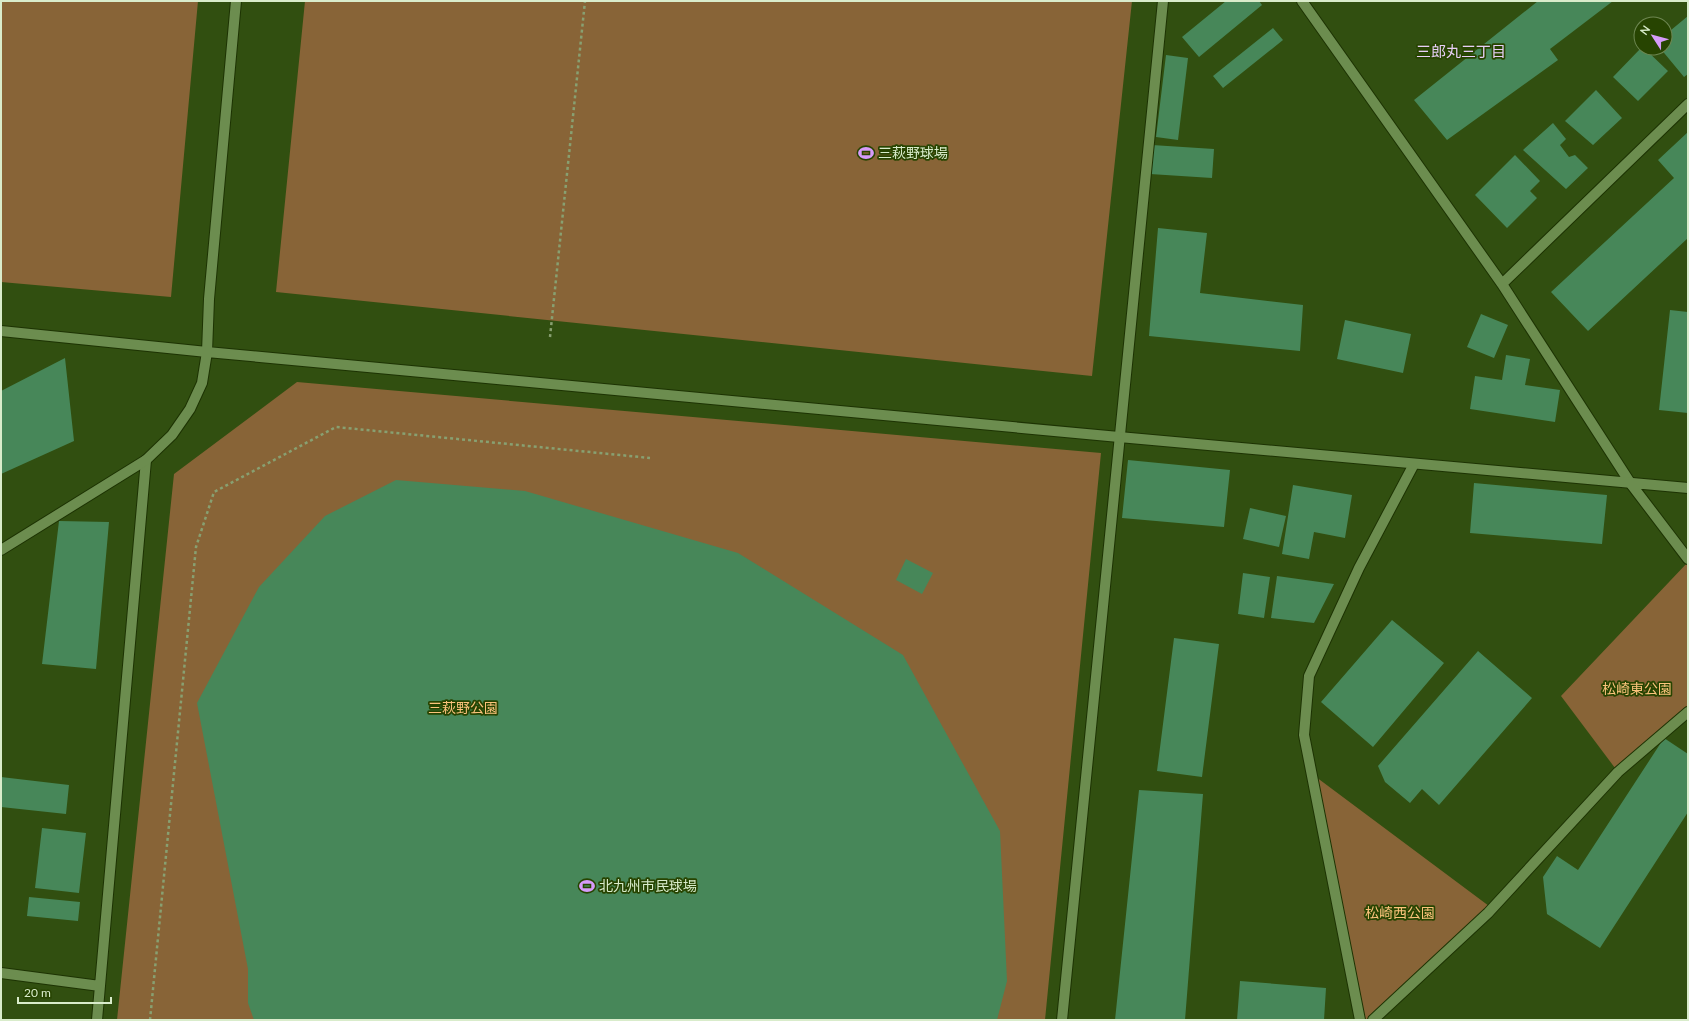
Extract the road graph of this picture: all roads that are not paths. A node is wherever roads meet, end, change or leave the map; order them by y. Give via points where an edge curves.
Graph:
1 (236, 1) edge
2 (1163, 1) edge
3 (1302, 1) edge
4 (1688, 104) edge
5 (1502, 284) junction
6 (1, 331) edge
7 (207, 352) junction
8 (1119, 437) junction
9 (146, 460) junction
10 (1414, 464) junction
11 (1631, 484) junction
12 (1688, 488) edge
13 (1, 550) edge
14 (1688, 559) edge
15 (1688, 712) edge
16 (1, 973) edge
17 (100, 986) junction
18 (97, 1020) edge
19 (1062, 1020) edge
20 (1360, 1020) edge
21 (1373, 1020) edge

1 - 7 street via 209,300
2 - 8 street
3 - 5 street
4 - 5 street
5 - 11 street
6 - 7 street
7 - 8 street
7 - 9 street via 202,383 190,409 172,435
8 - 10 street
8 - 19 street
9 - 13 street
9 - 17 street
10 - 11 street
10 - 20 street via 1359,568 1309,676 1304,735
11 - 12 street
11 - 14 street
15 - 21 street via 1618,772 1488,914
16 - 17 street
17 - 18 street

